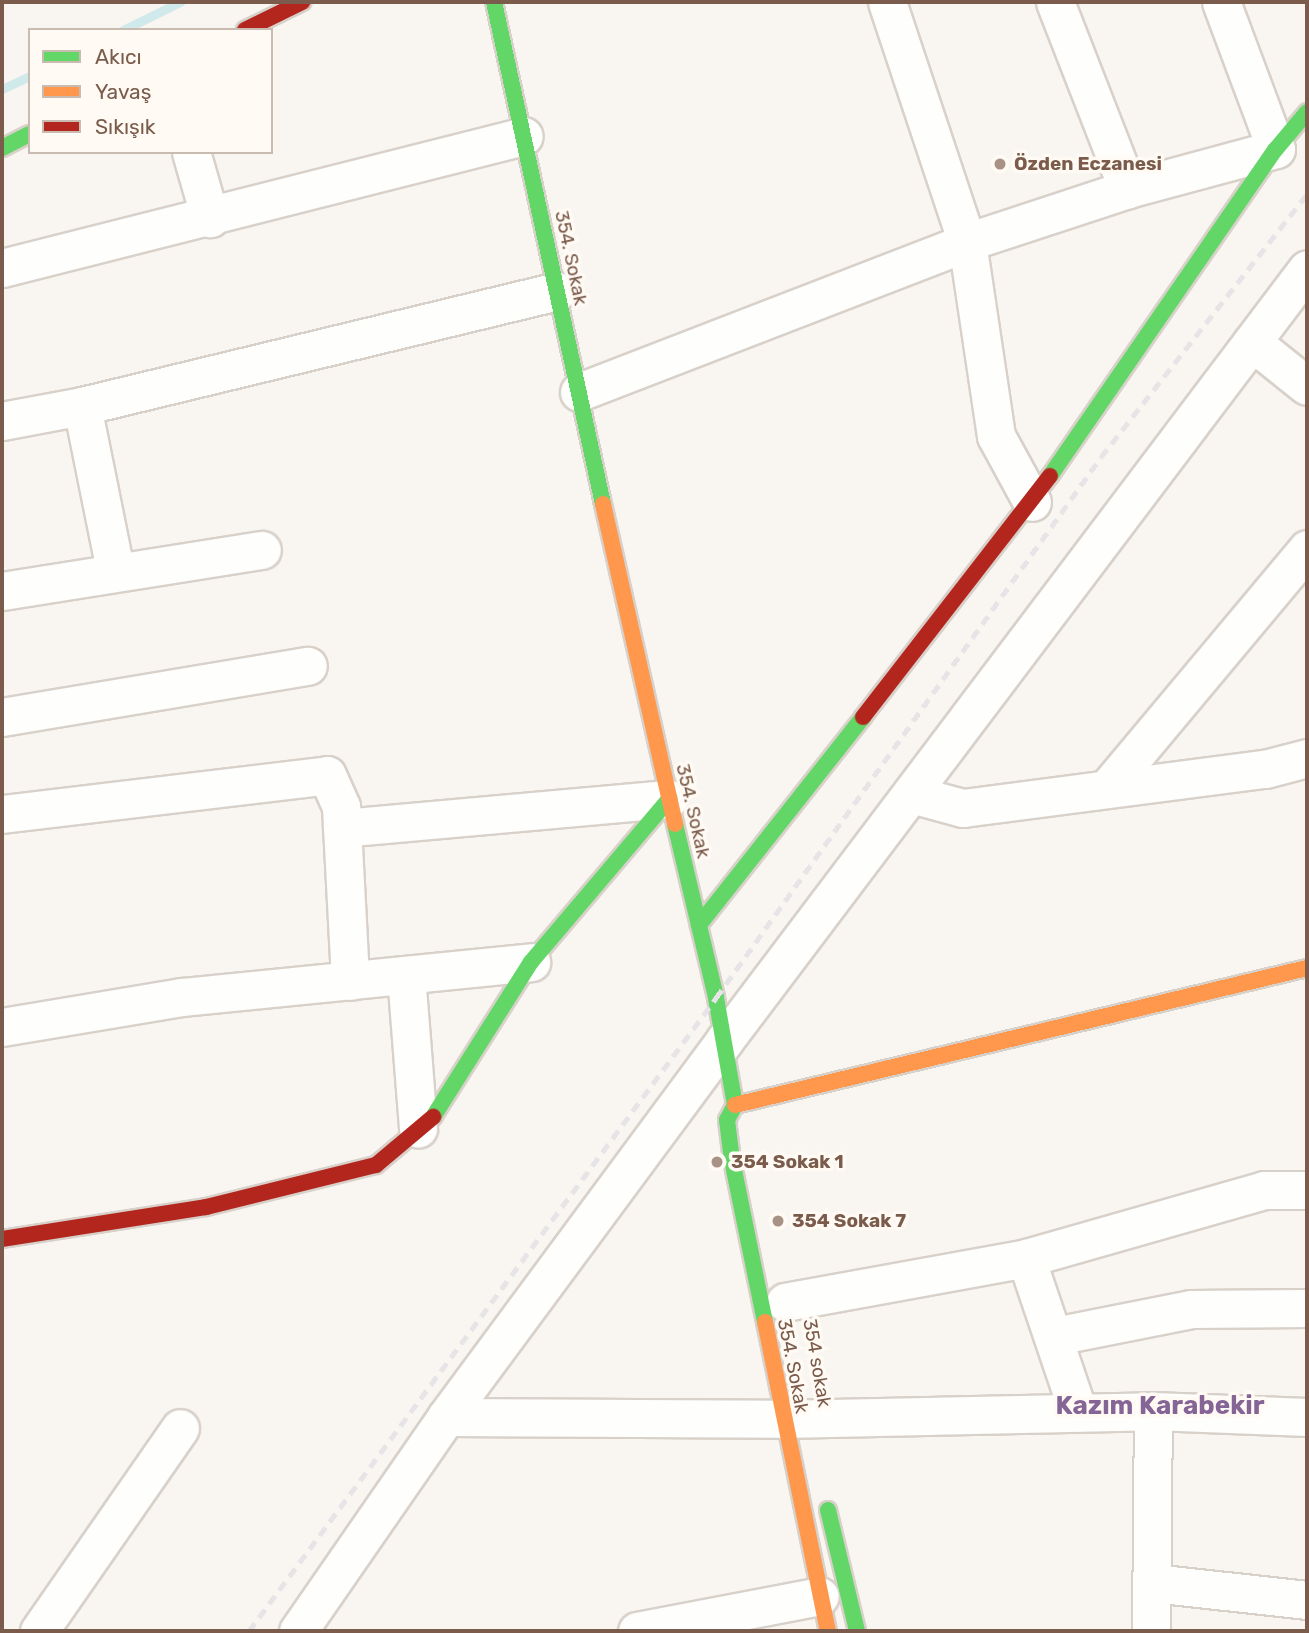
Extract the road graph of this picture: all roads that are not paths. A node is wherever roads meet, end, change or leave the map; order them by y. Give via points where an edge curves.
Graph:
1 (302, 2) edge
2 (494, 2) edge
3 (887, 2) edge
4 (1055, 2) edge
5 (1221, 2) edge
6 (249, 28) edge
7 (1307, 112) edge
8 (28, 135) edge
9 (523, 136) junction
10 (2, 148) edge
11 (1276, 149) junction
12 (192, 154) edge
13 (1128, 188) junction
14 (210, 218) junction
15 (967, 242) junction
16 (2, 268) edge
17 (1307, 269) edge
18 (557, 291) junction
19 (1252, 342) junction
20 (1307, 386) edge
21 (579, 393) junction
22 (82, 406) junction
23 (2, 421) edge
24 (1032, 502) junction
25 (1307, 549) edge
26 (261, 550) dead end
27 (115, 570) junction
28 (2, 591) edge
29 (308, 666) dead end
30 (2, 717) edge
31 (1307, 758) edge
32 (1109, 786) junction
33 (911, 794) junction
34 (669, 799) junction
35 (2, 814) edge
36 (342, 828) junction
37 (699, 925) junction
38 (531, 962) junction
39 (1307, 968) edge
40 (406, 975) junction
41 (350, 981) junction
42 (2, 1027) edge
43 (724, 1041) junction
44 (735, 1105) junction
45 (748, 1117) dead end
46 (418, 1129) junction
47 (1307, 1190) edge
48 (2, 1239) edge
49 (1026, 1258) junction
50 (785, 1302) dead end
51 (1307, 1308) edge
52 (1055, 1336) junction
53 (1153, 1411) junction
54 (1078, 1412) junction
55 (1307, 1417) edge
56 (446, 1418) junction
57 (800, 1419) junction
58 (180, 1428) dead end
59 (825, 1499) dead end
60 (1153, 1583) junction
61 (820, 1596) junction
62 (1307, 1601) edge
63 (39, 1631) edge
64 (298, 1631) edge
65 (637, 1631) edge
66 (828, 1631) edge
67 (857, 1631) edge
68 (1151, 1631) edge

1 - 6 street
2 - 9 street, 354. Sokak
3 - 15 street
4 - 13 street
5 - 11 street
7 - 11 street
8 - 10 street
9 - 14 street
9 - 18 street, 354. Sokak
11 - 13 street
11 - 24 street
12 - 14 street
13 - 15 street
14 - 16 street
15 - 21 street
15 - 24 street via 996,436
17 - 19 street
18 - 21 street, 354. Sokak
18 - 22 street
19 - 20 street
19 - 33 street
21 - 34 street, 354. Sokak
22 - 23 street
22 - 27 street
24 - 37 street
25 - 32 street
26 - 27 street
27 - 28 street
29 - 30 street
31 - 32 street via 1265,769
32 - 33 street via 963,808
33 - 43 street
34 - 36 street
34 - 37 street, 354. Sokak
34 - 38 street
35 - 36 street via 327,775 341,807
36 - 41 street
37 - 43 street, 354. Sokak
38 - 40 street
38 - 46 street via 437,1114
39 - 44 street
40 - 41 street
40 - 46 street
41 - 42 street via 182,998
43 - 44 street, 354. Sokak
43 - 56 street
44 - 45 street
44 - 57 street, 354. Sokak via 727,1120 732,1160
46 - 48 street via 376,1166 206,1207
47 - 49 street via 1264,1190
49 - 50 street
49 - 52 street
51 - 52 street via 1191,1309
52 - 54 street
53 - 54 street
53 - 55 street
53 - 60 street
54 - 57 street
56 - 57 street
56 - 64 street
57 - 61 street, 354. Sokak
58 - 63 street
59 - 67 street
60 - 62 street
60 - 68 street
61 - 65 street
61 - 66 street, 354. Sokak

